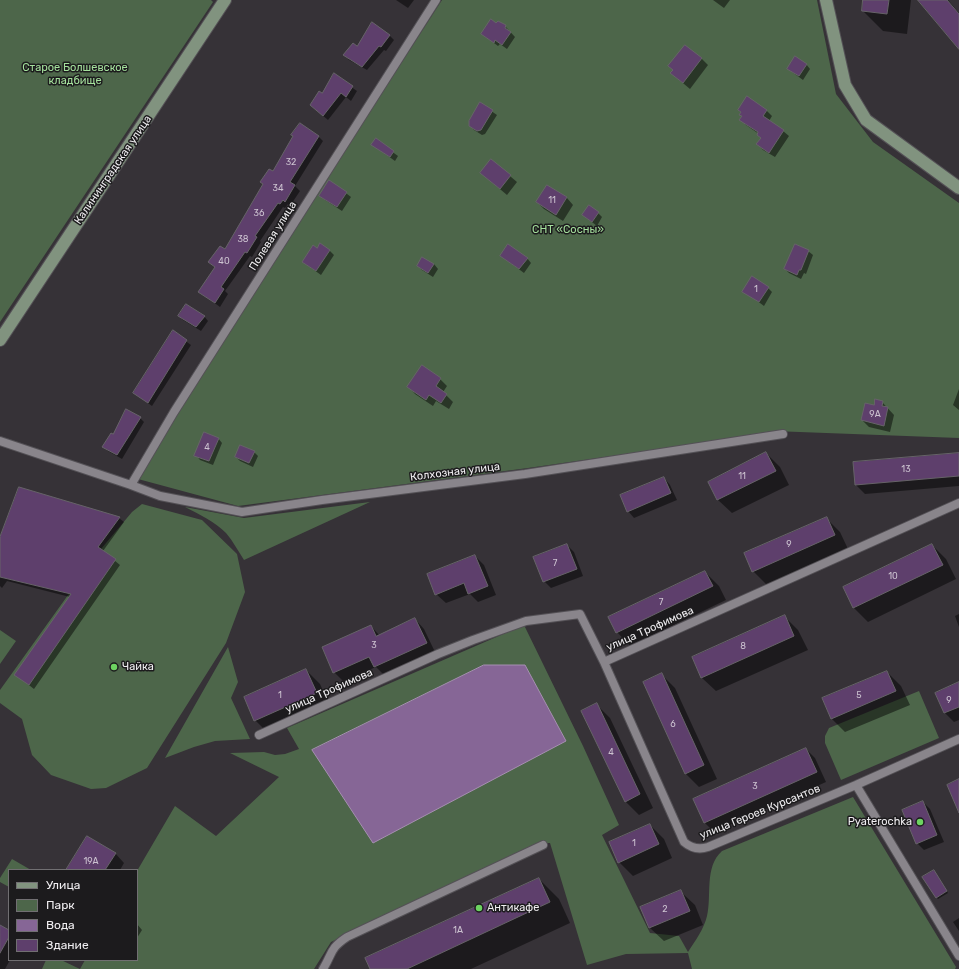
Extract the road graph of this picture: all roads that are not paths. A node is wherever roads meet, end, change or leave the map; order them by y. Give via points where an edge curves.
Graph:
1 (225, 0) edge
2 (436, 0) edge
3 (826, 0) edge
4 (959, 188) edge
5 (0, 340) edge
6 (783, 434) dead end
7 (0, 440) edge
8 (131, 485) junction
9 (959, 502) edge
10 (604, 662) junction
11 (259, 735) dead end
12 (959, 739) edge
13 (856, 785) junction
14 (543, 845) dead end
15 (959, 956) edge
16 (323, 969) edge

1 - 5 street, Калининградская улица
2 - 8 street, Полевая улица via 178,405
3 - 4 street via 845,85 866,120
6 - 8 street, Колхозная улица via 526,474 242,512 160,496
7 - 8 street, Колхозная улица
9 - 10 street, улица Трофимова
10 - 11 street, улица Трофимова via 580,614 526,621 438,654
10 - 13 street, улица Героев Курсантов via 684,842 691,847 708,847
12 - 13 street, улица Героев Курсантов
13 - 15 street
14 - 16 street via 347,937 336,944

